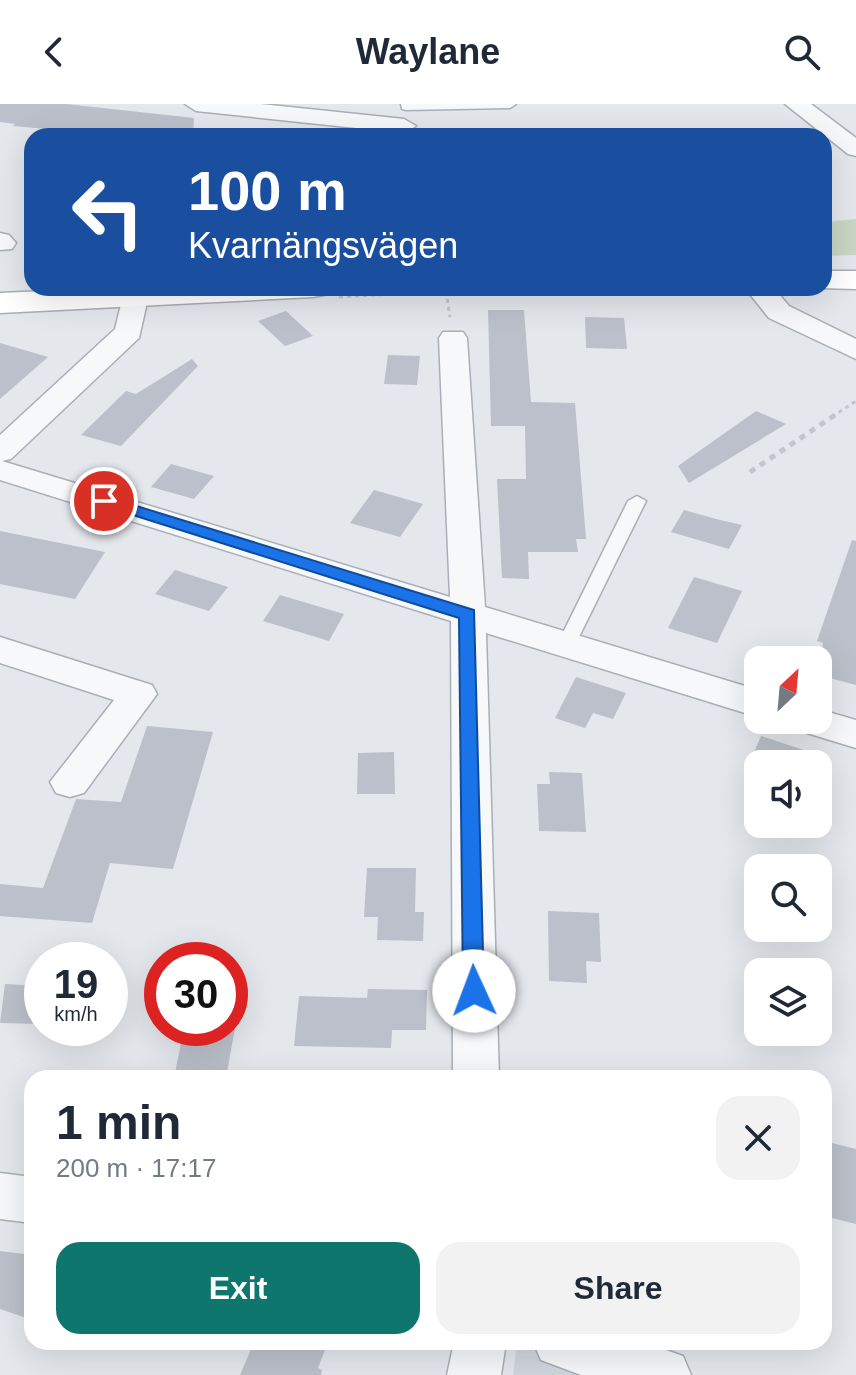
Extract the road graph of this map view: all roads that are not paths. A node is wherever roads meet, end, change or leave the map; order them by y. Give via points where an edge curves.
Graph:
1 (196, 104) edge
2 (510, 104) edge
3 (796, 104) edge
4 (245, 109) junction
5 (406, 118) edge
6 (233, 128) edge
7 (827, 128) edge
8 (832, 131) edge
9 (855, 149) edge
10 (832, 154) edge
11 (832, 280) edge
12 (856, 280) edge
13 (210, 296) edge
14 (766, 296) edge
15 (134, 298) junction
16 (0, 303) edge
17 (453, 338) dead end
18 (856, 350) edge
19 (0, 452) edge
20 (0, 470) edge
21 (637, 501) dead end
22 (468, 614) junction
23 (566, 645) junction
24 (0, 650) edge
25 (744, 700) edge
26 (832, 727) edge
27 (856, 734) edge
28 (70, 782) dead end
29 (476, 1070) edge
30 (0, 1196) edge
31 (24, 1199) edge
32 (479, 1350) edge
33 (584, 1350) edge
34 (474, 1375) edge
35 (664, 1375) edge

1 - 4 street
2 - 5 lane
3 - 7 street
4 - 5 street
4 - 6 street
8 - 9 street
9 - 10 street
11 - 12 street
13 - 15 street
14 - 18 street via 779,312
15 - 16 street
15 - 19 street via 129,332
17 - 22 street
20 - 22 street
21 - 23 lane
22 - 23 street
22 - 29 street
23 - 25 street
24 - 28 street via 139,694
26 - 27 street
30 - 31 street
32 - 34 street
33 - 35 street

